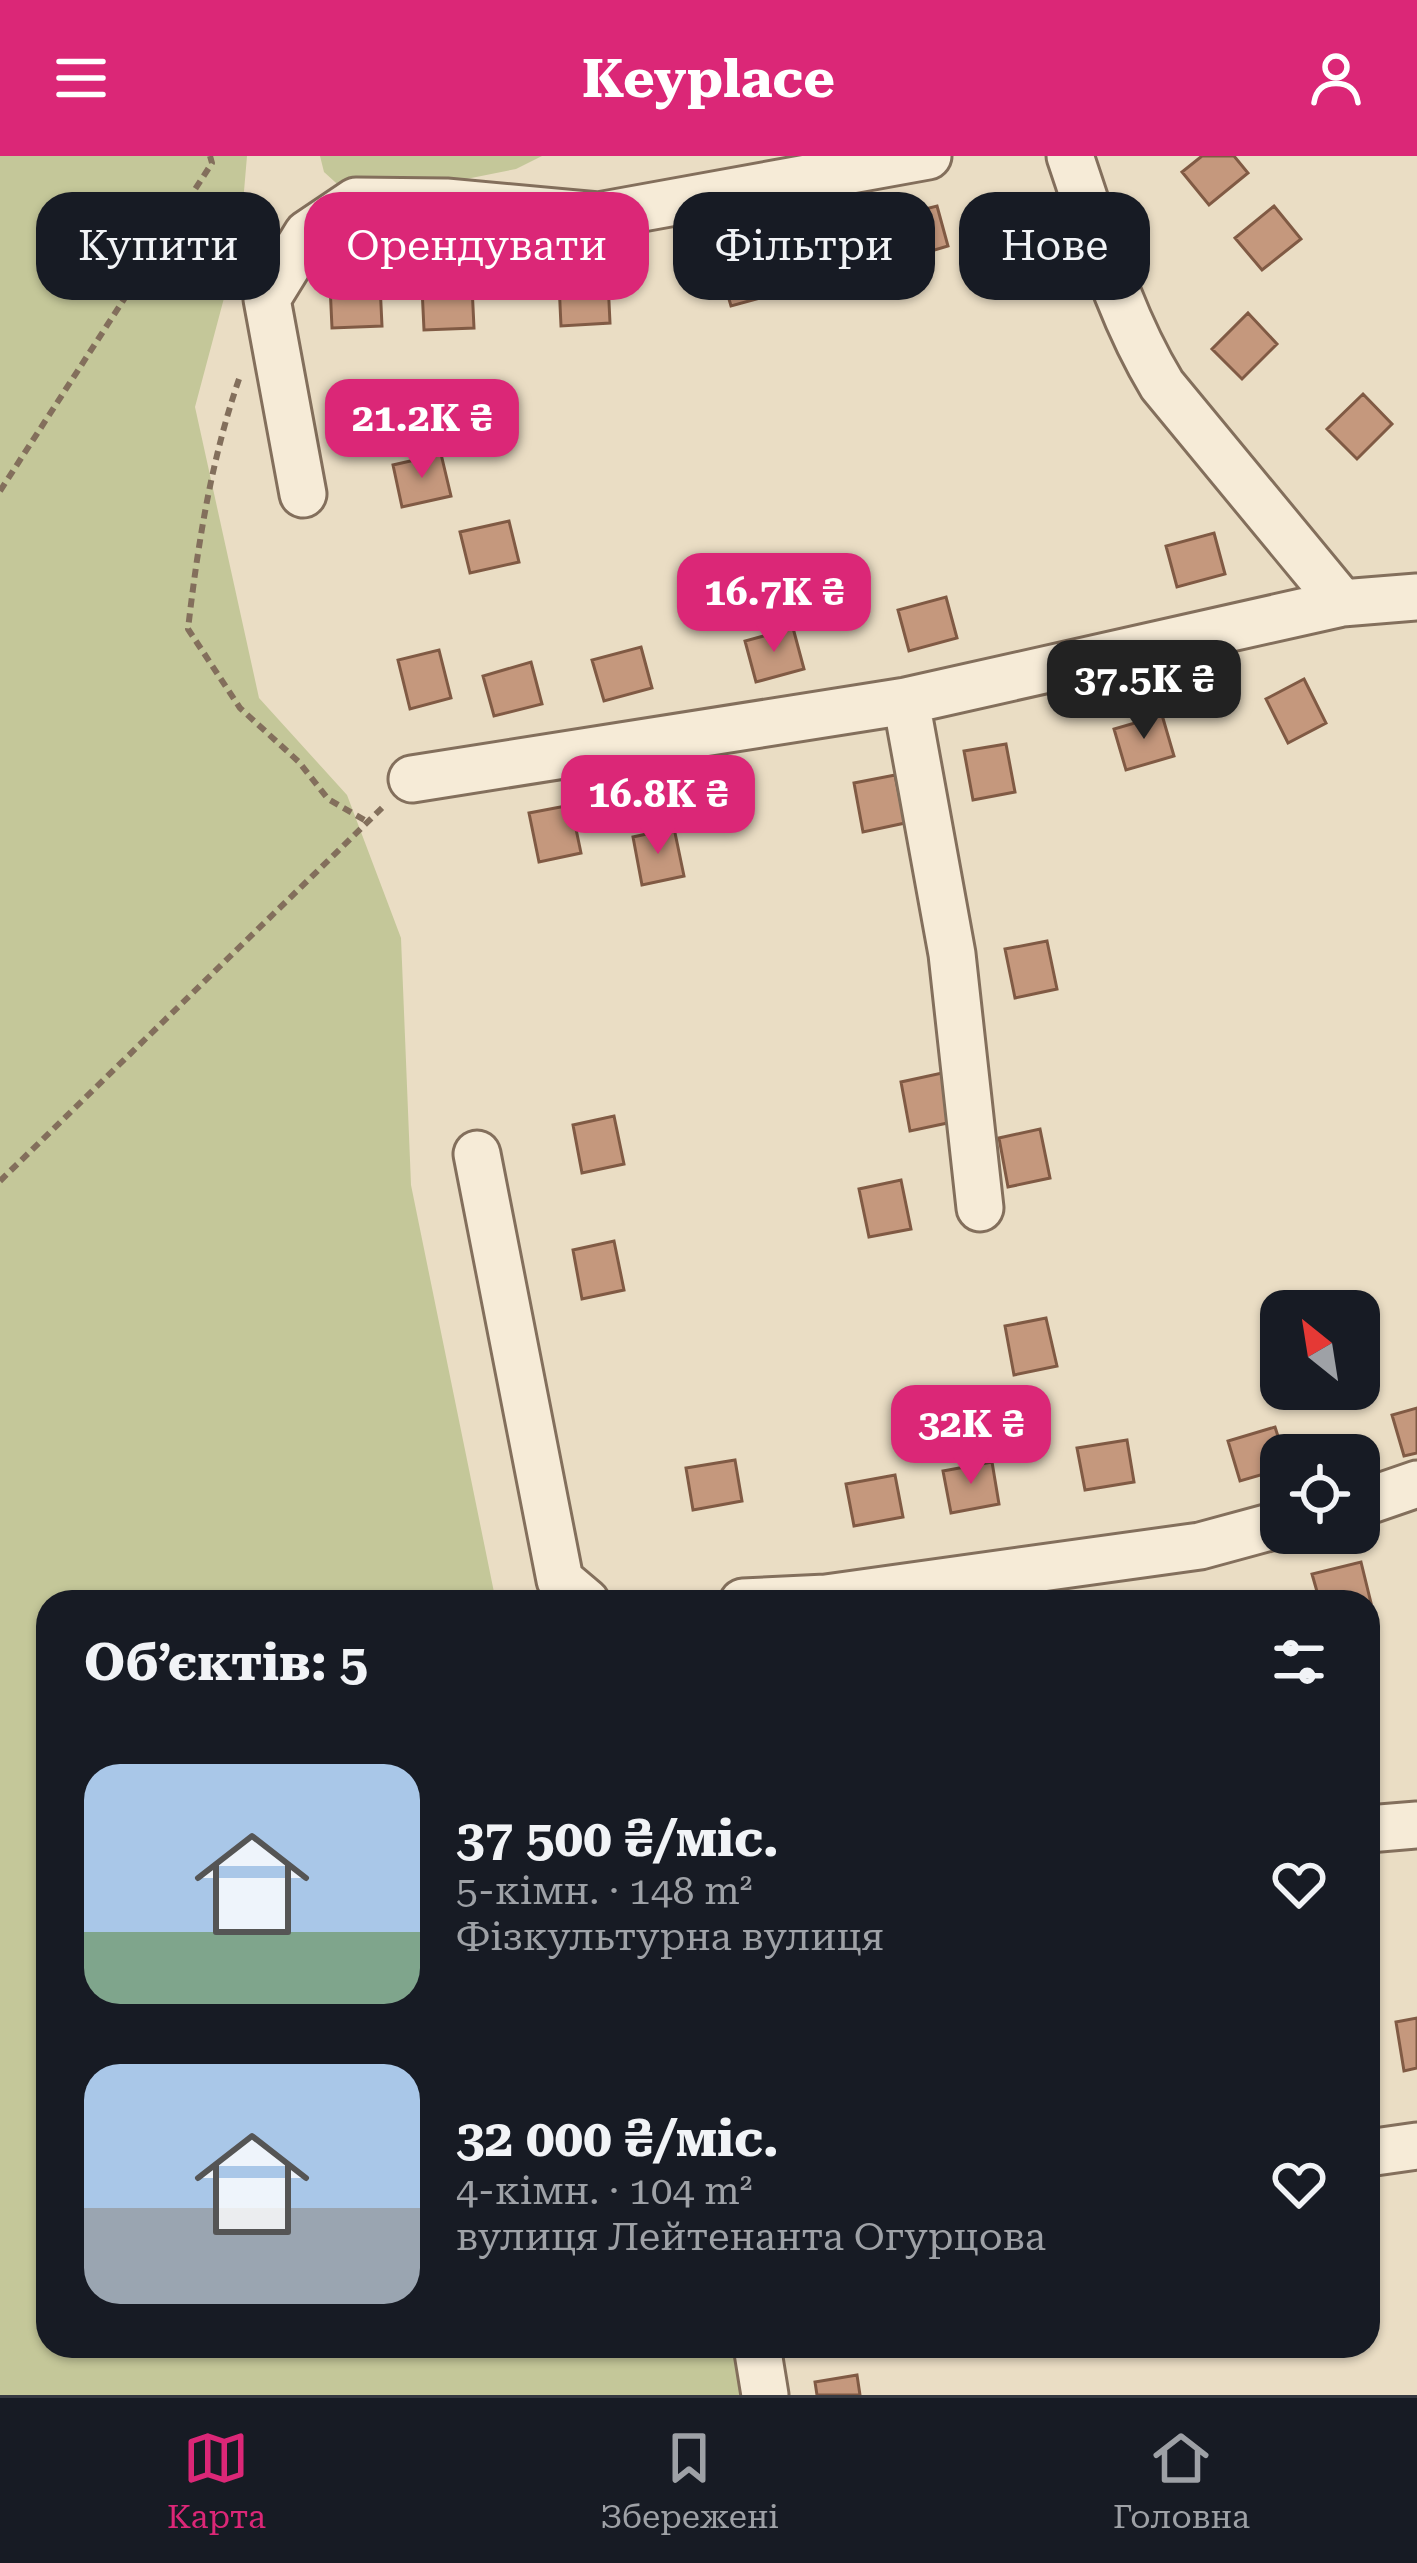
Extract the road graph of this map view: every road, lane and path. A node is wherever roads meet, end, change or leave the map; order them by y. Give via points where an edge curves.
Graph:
1 (210, 156) edge
2 (928, 156) edge
3 (1070, 156) edge
4 (244, 364) dead end
5 (0, 491) edge
6 (303, 494) dead end
7 (1417, 597) edge
8 (1342, 603) junction
9 (906, 701) junction
10 (412, 779) joint
11 (368, 822) junction
12 (477, 1154) dead end
13 (0, 1181) edge
14 (980, 1208) dead end
15 (1417, 1484) edge
16 (1380, 1497) edge
17 (1260, 1530) edge
18 (572, 1590) edge
19 (884, 1590) edge
20 (1417, 1825) edge
21 (1380, 1828) edge
22 (1417, 2146) edge
23 (1380, 2151) edge
24 (759, 2358) edge
25 (765, 2395) edge

1 - 5 path
2 - 6 street via 598,216 356,200 307,234 267,299
3 - 8 street via 1139,348
4 - 11 path via 201,521 188,629 240,708 328,800
7 - 8 street
8 - 9 street
9 - 10 street
9 - 14 street via 952,954
10 - 11 path
11 - 13 path
12 - 18 street via 560,1580
15 - 16 street
17 - 19 street via 1200,1546
20 - 21 street
22 - 23 street
24 - 25 street

